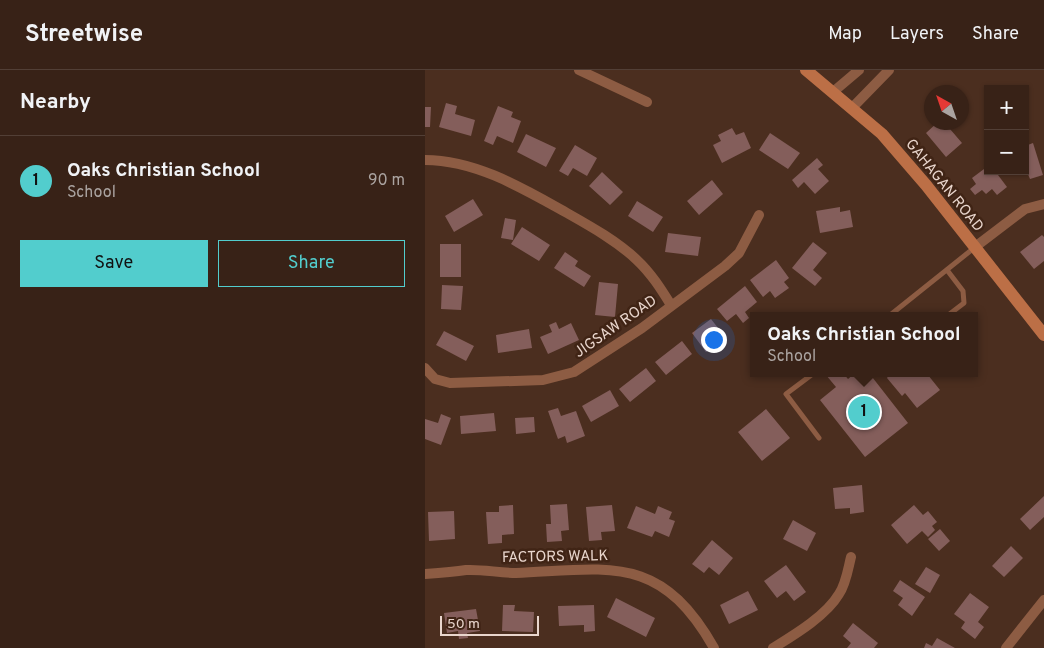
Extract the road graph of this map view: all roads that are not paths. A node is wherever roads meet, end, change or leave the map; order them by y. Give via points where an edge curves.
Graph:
1 (579, 70) edge
2 (806, 70) edge
3 (859, 70) edge
4 (889, 70) edge
5 (833, 92) junction
6 (647, 102) dead end
7 (852, 108) junction
8 (425, 160) edge
9 (1044, 204) edge
10 (759, 215) dead end
11 (975, 247) junction
12 (947, 270) junction
13 (671, 305) junction
14 (894, 312) edge
15 (952, 312) edge
16 (1044, 335) edge
17 (425, 368) edge
18 (808, 377) edge
19 (819, 438) dead end
20 (851, 557) dead end
21 (425, 574) edge
22 (1044, 600) edge
23 (714, 648) edge
24 (773, 648) edge
25 (1007, 648) edge

1 - 6 street
2 - 5 street, GAHAGAN ROAD
3 - 5 street
4 - 7 street
5 - 7 street, GAHAGAN ROAD
7 - 11 street, GAHAGAN ROAD via 888,142
8 - 13 street via 479,171 509,182 585,222 635,258
9 - 11 street via 1025,209
10 - 13 street, JIGSAW ROAD via 739,253
11 - 12 lane
11 - 16 street, GAHAGAN ROAD
12 - 14 lane
12 - 15 lane via 963,291 964,303
13 - 17 street, JIGSAW ROAD via 599,358 559,377 450,383 435,379
18 - 19 lane via 786,394
20 - 24 street via 834,602 820,616
21 - 23 street, FACTORS WALK via 453,574 467,570 515,573 617,570 648,579 679,598
22 - 25 street

